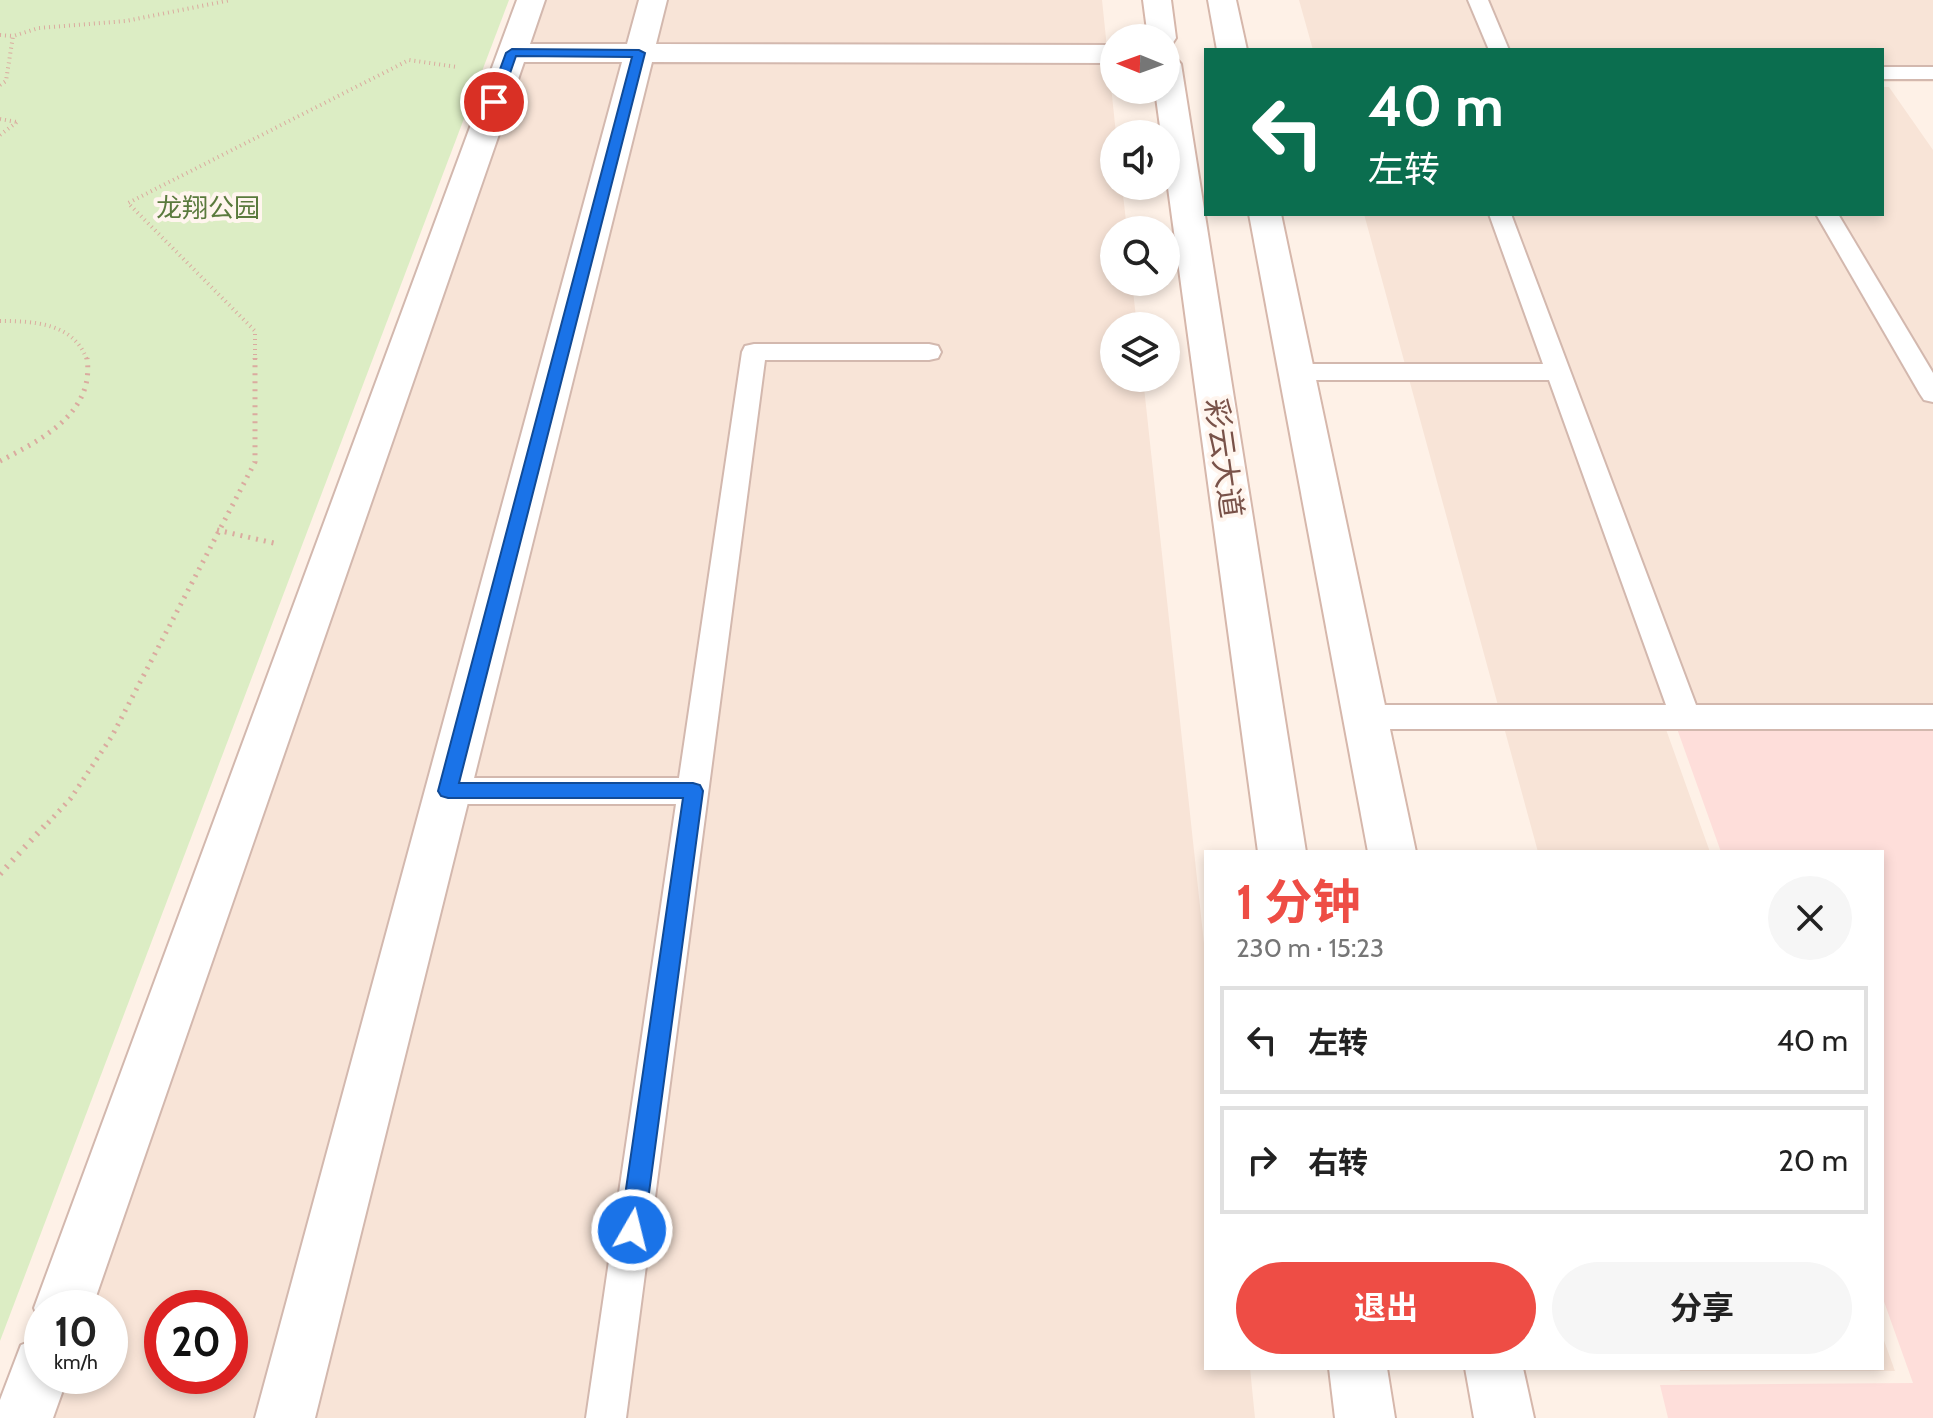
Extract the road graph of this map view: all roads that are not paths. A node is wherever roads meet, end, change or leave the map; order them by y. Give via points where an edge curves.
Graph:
1 (531, 0) edge
2 (653, 0) edge
3 (1157, 0) edge
4 (1222, 0) edge
5 (1478, 0) edge
6 (1160, 24) edge
7 (1232, 48) edge
8 (1498, 48) edge
9 (639, 53) junction
10 (1100, 54) edge
11 (508, 63) junction
12 (1884, 73) edge
13 (1933, 73) edge
14 (1172, 104) edge
15 (1265, 216) edge
16 (1501, 216) edge
17 (1828, 216) edge
18 (929, 352) dead end
19 (1297, 372) junction
20 (1558, 372) junction
21 (1933, 394) edge
22 (1365, 717) junction
23 (1685, 717) junction
24 (1933, 717) edge
25 (448, 791) junction
26 (693, 791) junction
27 (1282, 850) edge
28 (1392, 850) edge
29 (69, 1290) edge
30 (1358, 1370) edge
31 (1494, 1370) edge
32 (32, 1394) edge
33 (23, 1418) edge
34 (285, 1418) edge
35 (606, 1418) edge
36 (1365, 1418) edge
37 (1504, 1418) edge

1 - 11 street
2 - 9 street
3 - 6 street
4 - 7 street
5 - 8 lane
9 - 10 street
9 - 11 street
9 - 25 street
11 - 29 street
12 - 13 lane
14 - 27 street, 彩云大道
15 - 19 street
16 - 20 lane
17 - 21 lane
18 - 26 lane via 754,352
19 - 20 lane
19 - 22 street
20 - 23 lane
22 - 23 lane
22 - 28 street
23 - 24 lane
25 - 26 lane
25 - 34 street
26 - 35 lane
30 - 36 street
31 - 37 street
32 - 33 street

